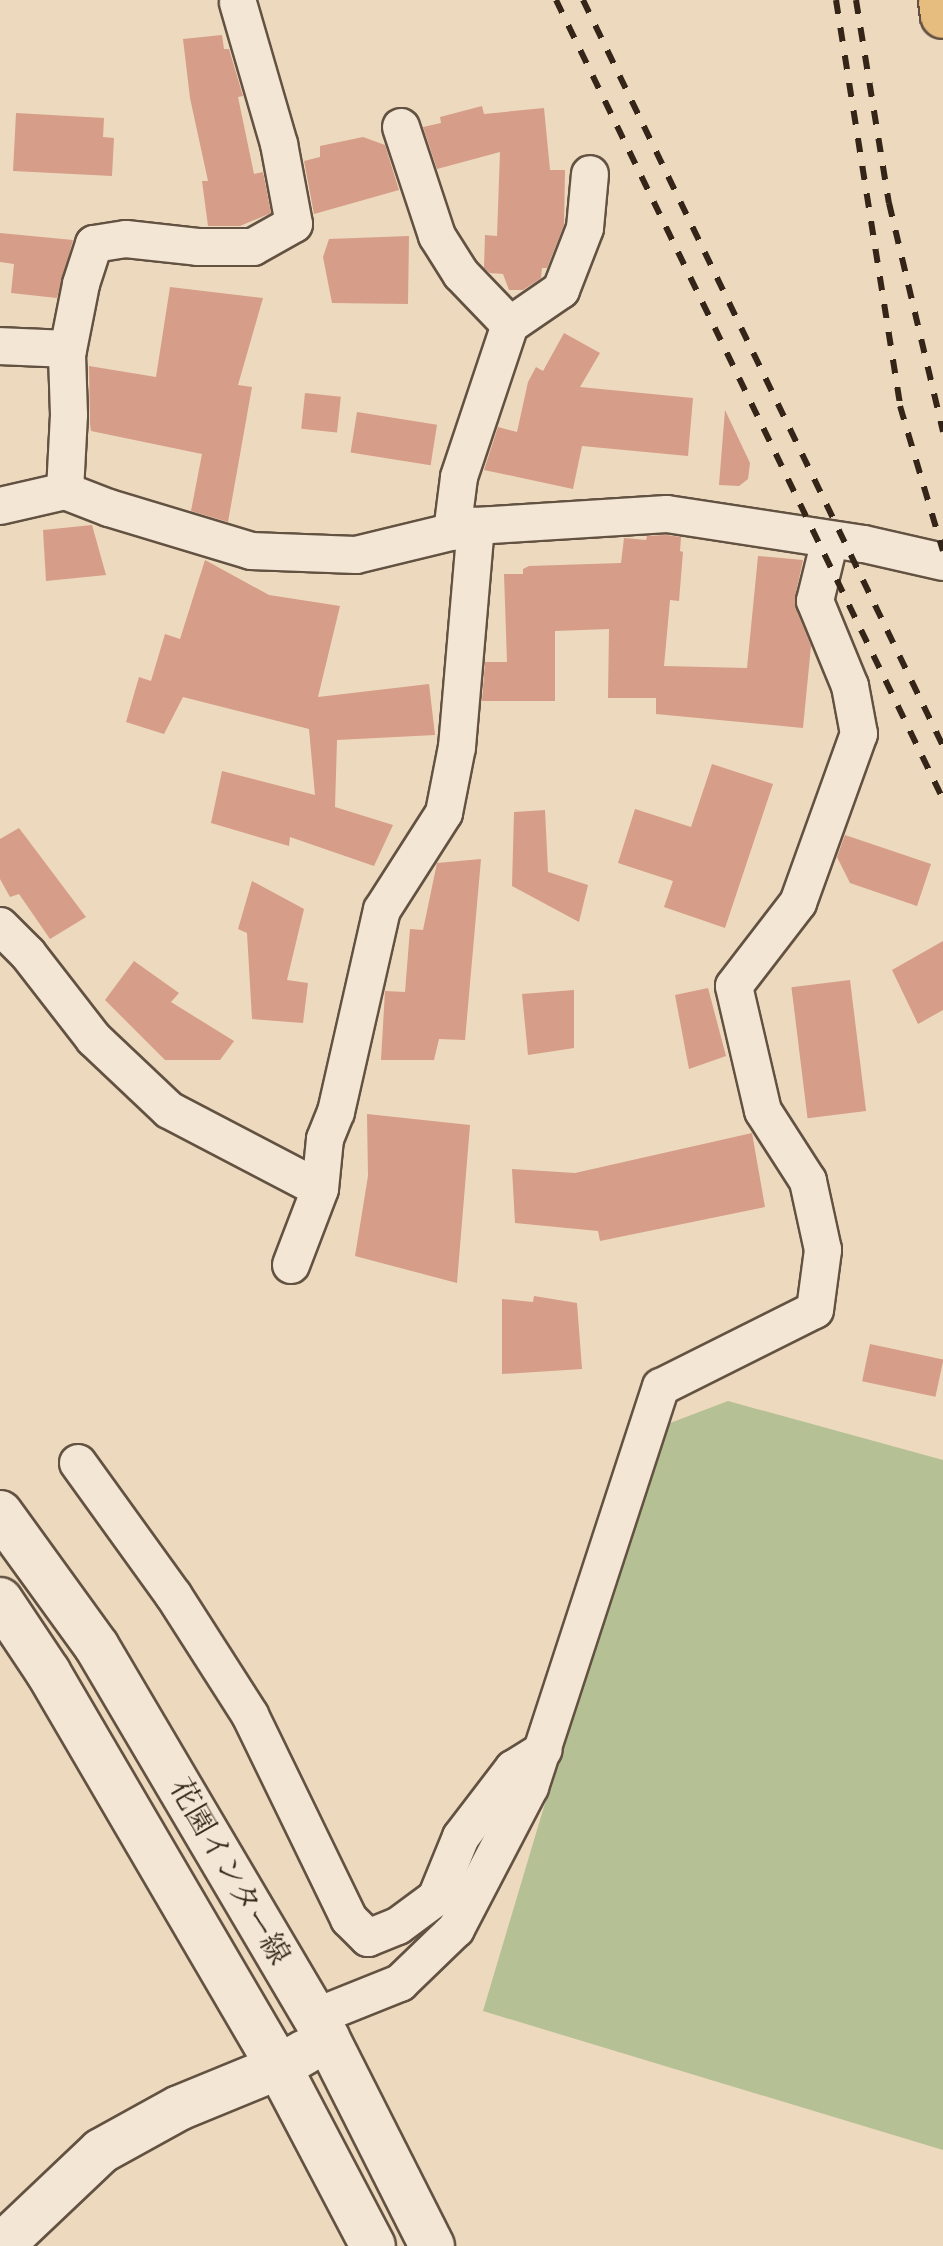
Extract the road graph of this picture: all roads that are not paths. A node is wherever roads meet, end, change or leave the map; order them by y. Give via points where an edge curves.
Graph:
1 (941, 0) edge
2 (238, 3) dead end
3 (943, 16) edge
4 (401, 127) dead end
5 (590, 174) dead end
6 (510, 325) junction
7 (0, 346) edge
8 (68, 349) junction
9 (65, 491) junction
10 (0, 506) edge
11 (464, 529) junction
12 (830, 540) junction
13 (943, 562) edge
14 (0, 926) edge
15 (320, 1189) junction
16 (291, 1265) dead end
17 (78, 1463) dead end
18 (0, 1513) edge
19 (0, 1600) edge
20 (543, 1750) junction
21 (321, 2028) junction
22 (279, 2067) junction
23 (1, 2246) edge
24 (373, 2246) edge
25 (432, 2246) edge

1 - 3 main road
2 - 8 street via 279,144 294,224 253,247 126,239 94,244
4 - 6 street via 437,236 461,274
5 - 6 street via 585,228 561,290
6 - 11 street via 459,477
7 - 8 street
8 - 9 street
9 - 10 street
9 - 11 street via 251,551 356,555
11 - 12 street via 667,514
11 - 15 street via 457,747 444,813 382,910 336,1112 325,1139
12 - 13 street
12 - 20 street via 815,601 850,686 859,734 798,903 734,986 763,1111 808,1181 823,1250 815,1310 661,1387
14 - 15 street via 94,1039 169,1110
15 - 16 street
17 - 20 street via 174,1596 250,1715 349,1919 368,1938 398,1926 436,1898 461,1837 513,1769
18 - 21 main road, 花園インター線 via 97,1647
19 - 22 main road, 花園インター線 via 48,1672
20 - 21 street via 530,1787 456,1929 400,1983
21 - 22 main road
21 - 25 main road, 花園インター線
22 - 23 main road via 179,2108 101,2151
22 - 24 main road, 花園インター線

